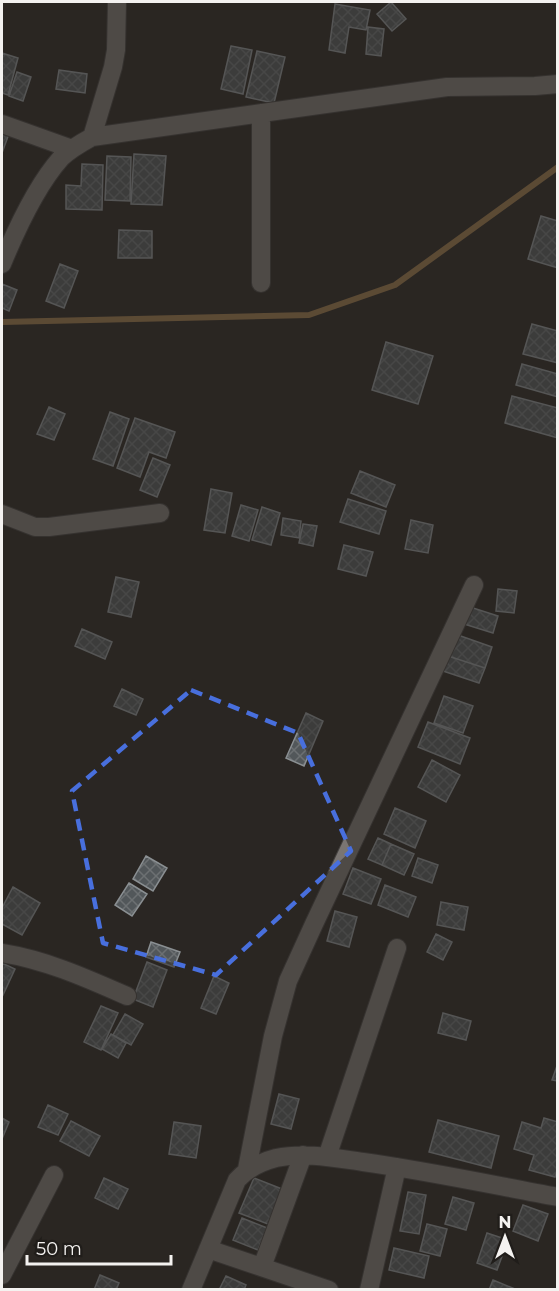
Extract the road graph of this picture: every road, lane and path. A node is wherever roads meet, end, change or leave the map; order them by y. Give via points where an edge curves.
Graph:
1 (117, 2) edge
2 (558, 84) edge
3 (261, 113) junction
4 (2, 124) edge
5 (92, 137) junction
6 (72, 149) junction
7 (2, 264) edge
8 (261, 283) dead end
9 (160, 513) dead end
10 (2, 514) edge
11 (474, 585) dead end
12 (397, 948) dead end
13 (2, 953) edge
14 (127, 996) dead end
15 (303, 1155) junction
16 (327, 1157) junction
17 (397, 1167) junction
18 (247, 1169) junction
19 (54, 1175) dead end
20 (558, 1197) edge
21 (208, 1249) junction
22 (262, 1267) junction
23 (2, 1275) edge
24 (191, 1289) edge
25 (329, 1290) edge
26 (369, 1290) edge

1 - 5 street via 113,67
2 - 3 street via 447,87
3 - 5 street
3 - 8 street
4 - 6 street
5 - 6 street
6 - 7 street via 38,191
9 - 10 street via 49,527 35,527
11 - 18 street via 288,981
12 - 16 street
13 - 14 street via 30,957
15 - 16 street
15 - 18 street via 261,1162
15 - 22 street
16 - 17 street
17 - 20 street
17 - 26 street
18 - 21 street via 237,1180
19 - 23 street
21 - 22 street
21 - 24 street
22 - 25 street

